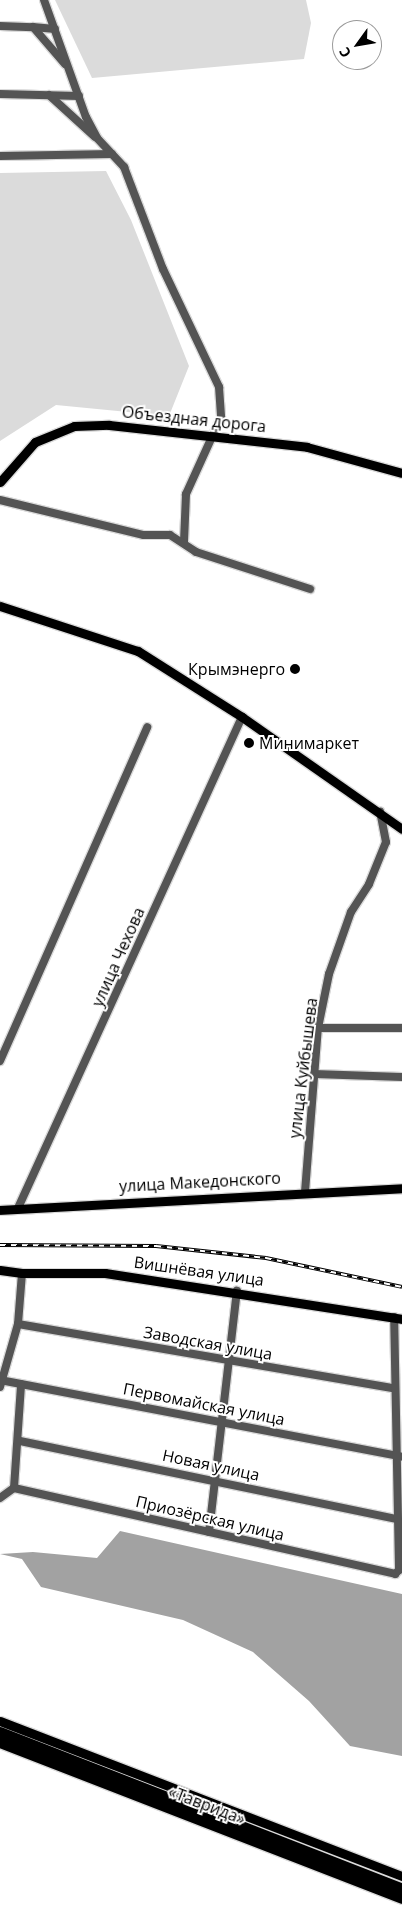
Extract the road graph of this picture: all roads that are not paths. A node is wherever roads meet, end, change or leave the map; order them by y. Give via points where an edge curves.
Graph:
1 (44, 0) edge
2 (0, 26) edge
3 (33, 27) junction
4 (55, 29) junction
5 (68, 67) junction
6 (0, 94) edge
7 (49, 95) junction
8 (79, 96) junction
9 (97, 138) junction
10 (112, 154) junction
11 (0, 156) edge
12 (215, 436) junction
13 (402, 473) edge
14 (0, 482) edge
15 (0, 500) edge
16 (182, 522) junction
17 (170, 535) junction
18 (184, 542) junction
19 (310, 589) dead end
20 (0, 606) edge
21 (242, 717) junction
22 (147, 727) dead end
23 (380, 812) junction
24 (402, 829) edge
25 (318, 1028) junction
26 (402, 1028) edge
27 (0, 1060) edge
28 (314, 1074) junction
29 (402, 1076) edge
30 (402, 1188) edge
31 (304, 1192) junction
32 (18, 1208) junction
33 (0, 1210) edge
34 (0, 1270) edge
35 (22, 1273) junction
36 (237, 1291) junction
37 (398, 1318) edge
38 (18, 1324) junction
39 (228, 1360) junction
40 (1, 1383) edge
41 (21, 1384) junction
42 (394, 1388) junction
43 (222, 1420) junction
44 (20, 1441) junction
45 (398, 1457) edge
46 (216, 1480) junction
47 (14, 1488) junction
48 (0, 1498) edge
49 (397, 1520) junction
50 (209, 1532) junction
51 (0, 1721) edge
52 (0, 1732) edge
53 (0, 1742) edge
54 (402, 1876) edge
55 (402, 1889) edge
56 (402, 1898) edge

1 - 4 street
2 - 3 street
3 - 4 street
3 - 5 street
4 - 5 street
5 - 8 street
6 - 7 street
7 - 8 street
7 - 9 street
8 - 9 street
9 - 10 street
10 - 11 street
10 - 12 street via 129,178 166,276 219,387 223,403
12 - 13 main road, Объездная дорога via 307,447
12 - 14 main road, Объездная дорога via 109,424 74,426 35,442
12 - 16 street via 186,494
15 - 17 street via 144,535
16 - 17 street
16 - 18 street
17 - 18 street
18 - 19 street via 196,552
20 - 21 main road via 138,651
21 - 23 main road
21 - 32 street, улица Чехова
22 - 27 street
23 - 24 main road
23 - 25 street, улица Куйбышева via 386,842 376,869 351,912 330,974
25 - 26 street
25 - 28 street, улица Куйбышева
28 - 29 street
28 - 31 street, улица Куйбышева
30 - 31 main road, улица Македонского
31 - 32 main road, улица Македонского
32 - 33 main road, улица Македонского
34 - 35 main road, Вишнёвая улица
35 - 36 main road, Вишнёвая улица via 105,1273
35 - 38 street
36 - 37 main road, Вишнёвая улица
36 - 39 street
37 - 42 street
38 - 39 street, Заводская улица
38 - 40 street
39 - 42 street, Заводская улица
39 - 43 street
40 - 41 street, Первомайская улица
41 - 43 street, Первомайская улица
41 - 44 street
42 - 45 street
43 - 45 street, Первомайская улица
43 - 46 street
44 - 46 street, Новая улица
44 - 47 street
45 - 49 street
46 - 49 street, Новая улица
46 - 50 street
47 - 48 street
47 - 50 street, Приозёрская улица
49 - 50 street, Приозёрская улица via 399,1570 389,1574
51 - 54 main road
52 - 55 highway, «Таврида»
53 - 56 highway, «Таврида»

